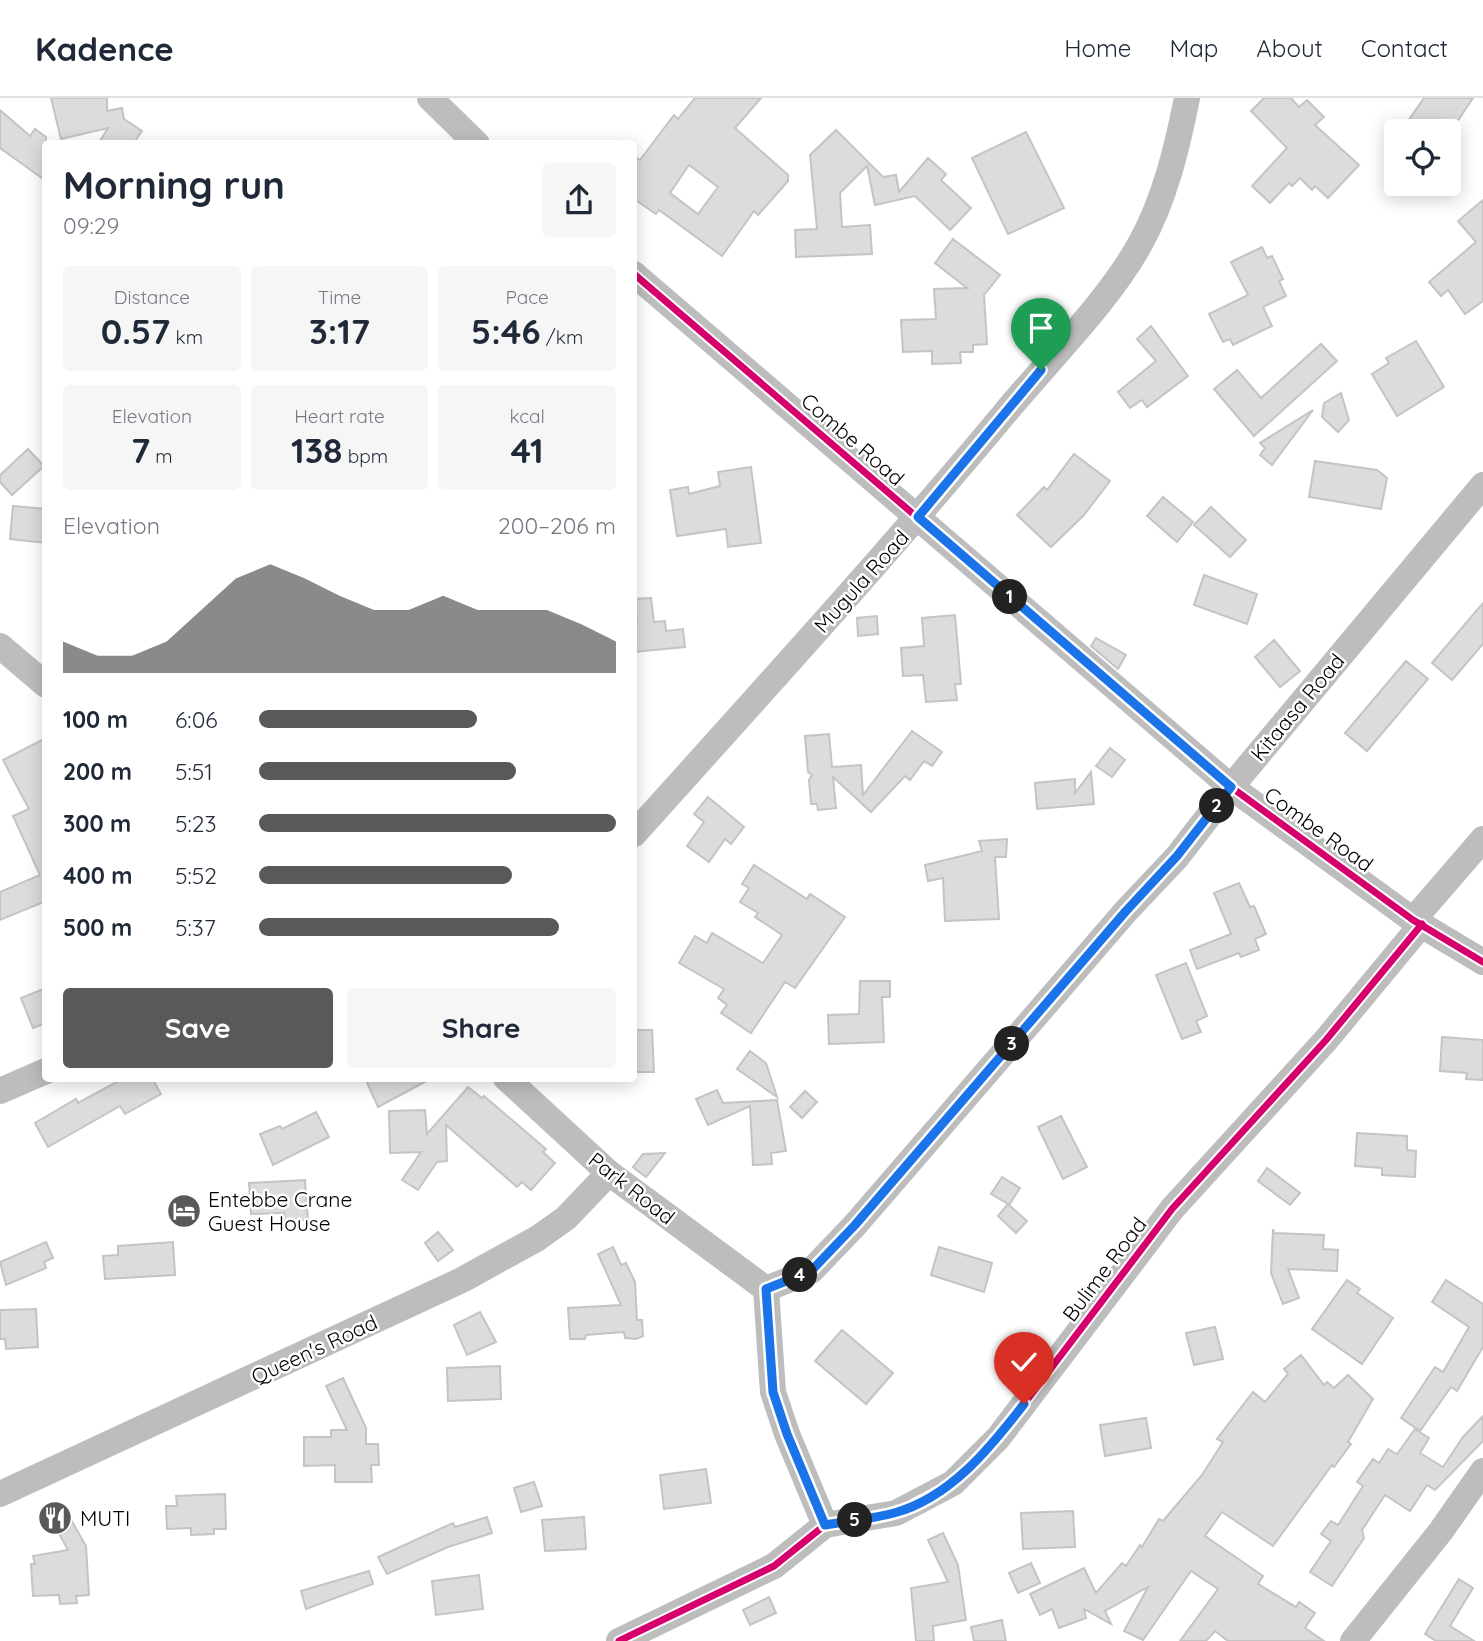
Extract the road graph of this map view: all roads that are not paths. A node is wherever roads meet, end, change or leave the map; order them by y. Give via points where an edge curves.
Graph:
1 (430, 98) edge
2 (1187, 98) edge
3 (473, 140) edge
4 (637, 277) edge
5 (1483, 485) edge
6 (918, 517) junction
7 (0, 646) edge
8 (42, 682) edge
9 (1231, 787) junction
10 (637, 831) edge
11 (1483, 839) edge
12 (1418, 922) junction
13 (1483, 962) edge
14 (42, 1072) edge
15 (510, 1082) edge
16 (0, 1090) edge
17 (609, 1174) junction
18 (766, 1289) junction
19 (1483, 1471) edge
20 (0, 1494) edge
21 (825, 1525) junction
22 (619, 1641) edge
23 (1353, 1641) edge

1 - 3 street
2 - 6 street, Mugula Road via 1163,194 1140,244 1103,296
4 - 6 street, Combe Road
5 - 9 street, Kitaasa Road
6 - 9 street, Combe Road
6 - 10 street, Mugula Road
7 - 8 street
9 - 12 street, Combe Road
9 - 18 street, Kitaasa Road via 1177,856 855,1225 811,1271
11 - 12 street, Bulime Road
12 - 13 street, Combe Road
12 - 21 street, Bulime Road via 1326,1040 1172,1209 998,1438 953,1483 931,1496 896,1513
14 - 16 street
15 - 17 street, Park Road
17 - 18 street, Park Road
17 - 20 street, Queen's Road via 566,1218 462,1280
18 - 21 street via 773,1392
19 - 23 street
21 - 22 street, Bulime Road via 774,1566

